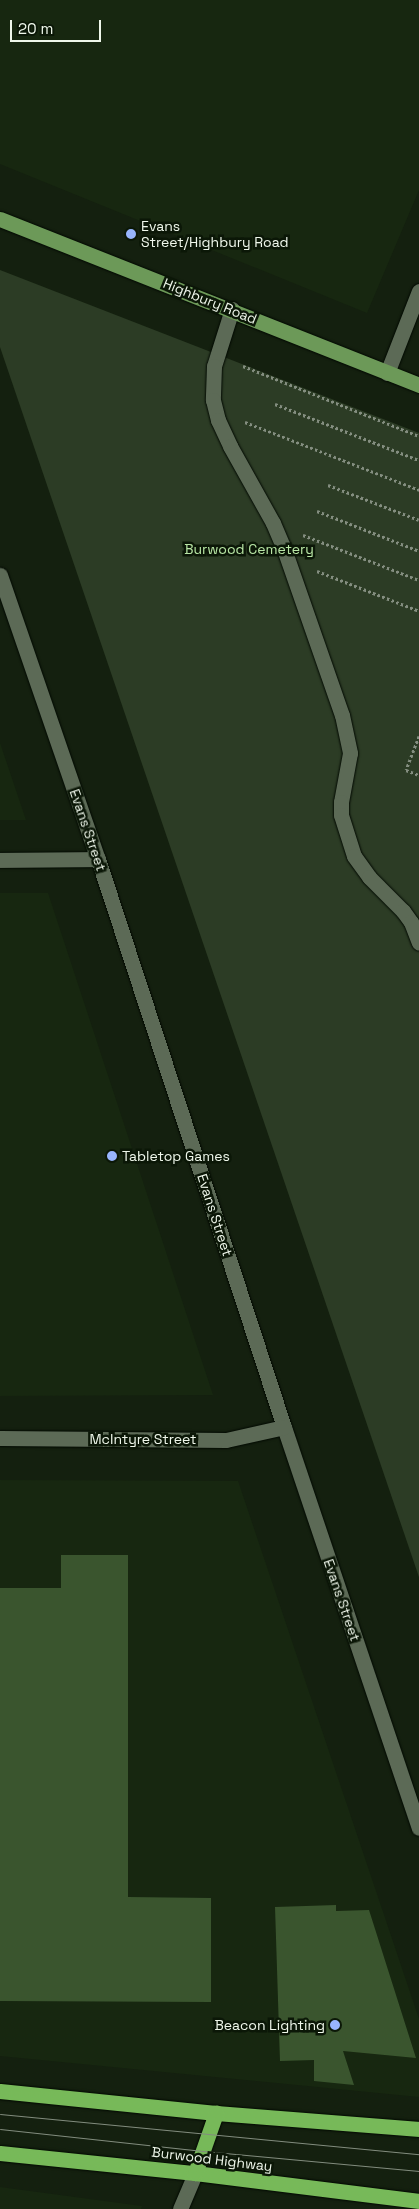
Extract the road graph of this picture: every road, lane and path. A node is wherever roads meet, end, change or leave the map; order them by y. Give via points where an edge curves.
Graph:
1 (0, 219) edge
2 (419, 291) edge
3 (232, 309) junction
4 (243, 366) dead end
5 (387, 372) junction
6 (419, 385) edge
7 (275, 404) dead end
8 (216, 412) junction
9 (419, 436) edge
10 (419, 460) edge
11 (328, 485) dead end
12 (419, 490) edge
13 (317, 511) dead end
14 (419, 520) edge
15 (273, 523) junction
16 (419, 551) edge
17 (288, 561) junction
18 (0, 574) edge
19 (419, 580) edge
20 (419, 611) edge
21 (419, 736) edge
22 (419, 775) edge
23 (98, 859) junction
24 (0, 860) edge
25 (419, 943) edge
26 (284, 1427) junction
27 (0, 1438) edge
28 (419, 1828) edge
29 (0, 2091) edge
30 (216, 2113) junction
31 (419, 2129) edge
32 (0, 2153) edge
33 (195, 2173) junction
34 (419, 2201) edge
35 (180, 2209) edge

1 - 3 main road, Highbury Road
2 - 5 street
3 - 5 main road, Highbury Road
3 - 8 street via 214,366 212,382
4 - 9 path
5 - 6 main road, Highbury Road
7 - 10 path
8 - 12 path
8 - 15 street via 230,446
11 - 14 path
13 - 16 path
15 - 17 street
15 - 19 path
17 - 20 path
17 - 25 street via 349,738 350,753 341,802 343,826 362,870 403,911
18 - 23 street, Evans Street
21 - 22 path via 406,770
23 - 24 street
23 - 26 street, Evans Street
26 - 27 street, McIntyre Street via 226,1440
26 - 28 street, Evans Street
29 - 30 highway
30 - 31 highway
30 - 33 highway
32 - 33 highway, Burwood Highway
33 - 34 highway, Burwood Highway
33 - 35 street

